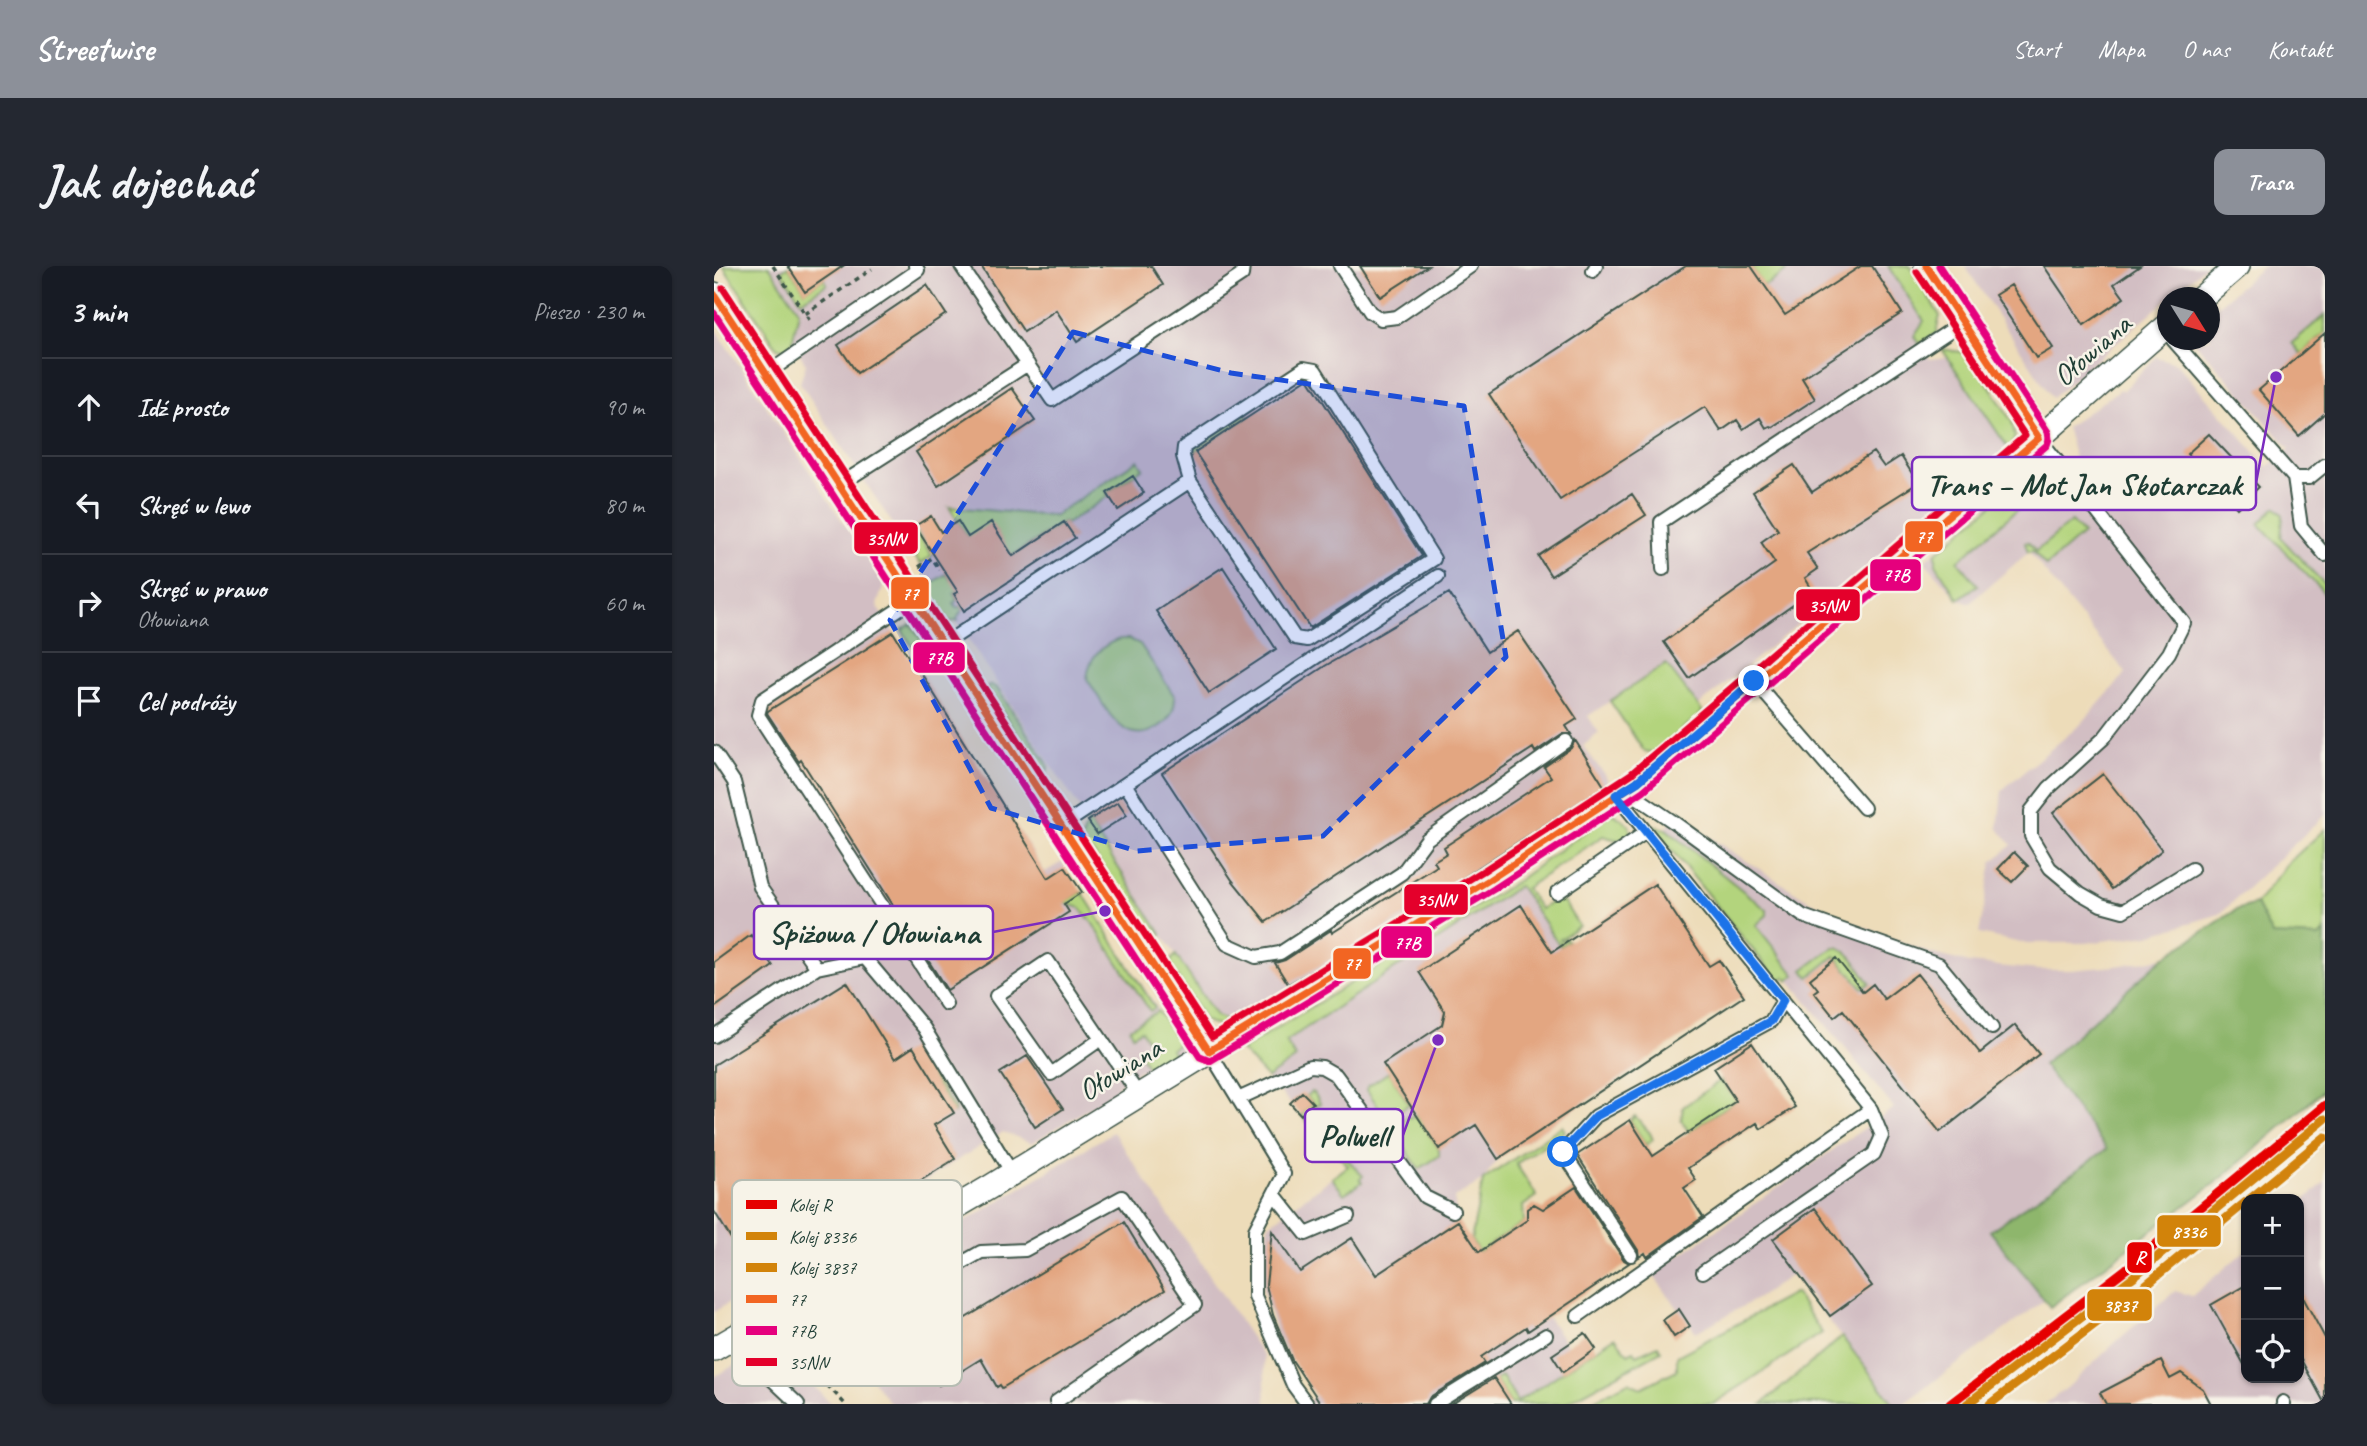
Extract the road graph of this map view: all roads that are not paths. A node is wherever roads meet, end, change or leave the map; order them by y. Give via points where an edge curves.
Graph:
1 (915, 266) edge
2 (961, 266) edge
3 (1243, 266) edge
4 (1340, 266) edge
5 (1471, 266) edge
6 (1926, 266) edge
7 (2238, 266) edge
8 (2214, 287) edge
9 (714, 295) edge
10 (1963, 322) junction
11 (2157, 341) edge
12 (2184, 350) edge
13 (1028, 364) junction
14 (766, 374) junction
15 (2039, 438) junction
16 (2325, 465) edge
17 (2294, 478) junction
18 (1190, 481) junction
19 (839, 485) junction
20 (2325, 555) edge
21 (1663, 569) dead end
22 (1438, 576) dead end
23 (914, 599) junction
24 (944, 644) junction
25 (1754, 681) junction
26 (1566, 741) dead end
27 (714, 752) edge
28 (1125, 784) junction
29 (1621, 792) junction
30 (1864, 808) dead end
31 (1062, 826) junction
32 (1646, 832) junction
33 (2192, 869) dead end
34 (1557, 892) dead end
35 (817, 968) junction
36 (1783, 1000) junction
37 (946, 1004) dead end
38 (1992, 1028) dead end
39 (714, 1036) edge
40 (1101, 1039) junction
41 (1209, 1051) junction
42 (1139, 1095) junction
43 (1238, 1099) junction
44 (1871, 1109) junction
45 (1012, 1173) junction
46 (1274, 1194) junction
47 (962, 1203) edge
48 (1453, 1211) dead end
49 (1348, 1216) dead end
50 (1632, 1255) dead end
51 (962, 1263) edge
52 (1703, 1272) dead end
53 (1578, 1316) dead end
54 (1546, 1335) dead end
55 (732, 1339) edge
56 (714, 1349) edge
57 (779, 1386) edge
58 (1056, 1402) dead end
59 (799, 1404) edge
60 (1307, 1404) edge
61 (1435, 1404) edge

1 - 14 lane via 918,270
2 - 13 lane
3 - 13 lane via 1241,275 1052,400
4 - 5 lane via 1370,312 1381,319 1397,317
6 - 10 street
7 - 8 street
9 - 14 street
10 - 15 street
10 - 21 lane via 1661,522
11 - 15 street, Ołowiana
12 - 17 lane
13 - 19 lane
14 - 19 street
15 - 25 street, Ołowiana
15 - 33 lane via 2184,623 2169,653 2104,738 2049,788 2031,811 2031,836 2050,868 2080,893 2123,911
16 - 17 lane via 2309,478
17 - 20 lane via 2301,526
18 - 18 lane via 1296,638 1307,640 1434,559 1315,370 1304,368 1184,447
18 - 24 lane
19 - 23 street
22 - 28 lane
23 - 24 street
23 - 37 lane via 762,700 758,715
24 - 31 street
25 - 29 street, Ołowiana
25 - 30 lane
26 - 28 lane via 1427,839 1402,873 1280,953 1256,957 1227,944
27 - 35 lane via 734,782 760,887
28 - 31 lane
29 - 32 lane
29 - 38 lane via 1675,823 1803,916 1940,964
29 - 41 street, Ołowiana via 1489,880
31 - 41 street
32 - 34 lane
32 - 36 lane
35 - 39 lane
35 - 45 lane via 865,958 924,1028
36 - 44 lane
36 - 50 lane via 1771,1021 1596,1116 1563,1152
40 - 40 lane via 1048,961 996,996 1051,1074
40 - 42 lane
41 - 42 street, Ołowiana
41 - 43 lane
42 - 45 street, Ołowiana
43 - 46 lane via 1284,1174
43 - 48 lane via 1310,1066 1322,1067 1336,1075 1425,1197
44 - 52 lane via 1882,1136 1874,1154
44 - 53 lane
45 - 47 street, Ołowiana
46 - 49 lane via 1306,1234
46 - 60 lane via 1255,1230 1255,1296 1293,1385
51 - 58 lane via 981,1252 1025,1250 1122,1196 1195,1305
54 - 61 lane
55 - 56 street, Ołowiana
57 - 59 lane

